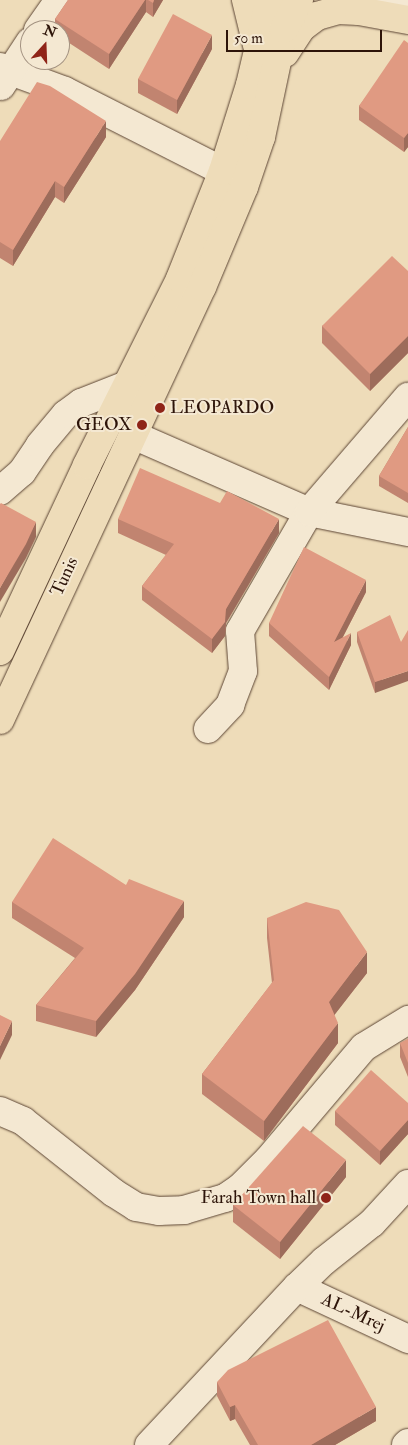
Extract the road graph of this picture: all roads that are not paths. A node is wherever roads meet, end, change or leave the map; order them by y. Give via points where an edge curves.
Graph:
1 (59, 0) edge
2 (246, 0) edge
3 (270, 0) edge
4 (299, 0) edge
5 (401, 9) edge
6 (45, 20) edge
7 (20, 54) edge
8 (267, 60) junction
9 (3, 75) edge
10 (223, 171) junction
11 (127, 385) junction
12 (408, 397) edge
13 (133, 435) junction
14 (0, 491) edge
15 (309, 512) junction
16 (408, 532) edge
17 (0, 651) edge
18 (0, 720) edge
19 (208, 729) dead end
20 (408, 1020) edge
21 (0, 1111) edge
22 (408, 1184) edge
23 (297, 1287) junction
24 (408, 1339) edge
25 (149, 1445) edge

1 - 6 street
2 - 8 main road
3 - 8 main road
4 - 8 main road
5 - 8 main road via 338,10 317,16
7 - 9 street
8 - 10 main road
8 - 13 main road, Tunis via 261,137 244,187 202,287
9 - 10 street via 65,91
10 - 11 main road via 180,279
11 - 14 street via 81,403 66,414 22,472
11 - 17 main road
12 - 15 street
13 - 15 street
13 - 18 main road, Tunis
15 - 16 street
15 - 19 street via 240,631 243,671 230,705
20 - 21 street via 364,1047 268,1160 240,1188 225,1198 184,1210 159,1211 136,1207 23,1121
22 - 23 street via 372,1223
23 - 24 street, AL-Mrej
23 - 25 street

